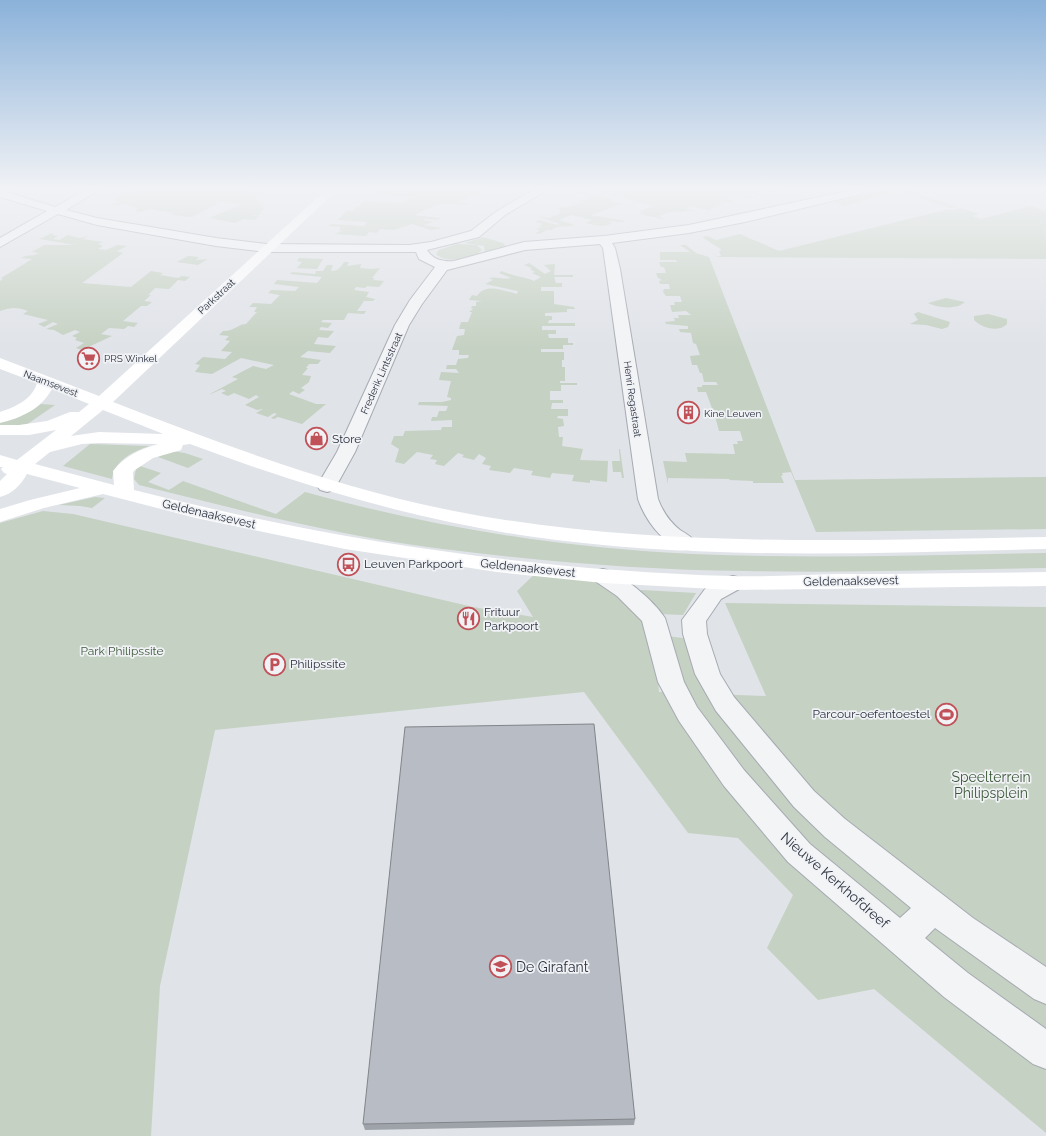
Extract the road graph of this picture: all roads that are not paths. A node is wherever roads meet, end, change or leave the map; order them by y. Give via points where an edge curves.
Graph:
1 (232, 243) edge
2 (273, 243) edge
3 (440, 243) edge
4 (570, 243) edge
5 (606, 243) edge
6 (267, 248) junction
7 (420, 248) junction
8 (443, 266) junction
9 (0, 363) edge
10 (46, 381) junction
11 (102, 402) junction
12 (0, 418) edge
13 (0, 430) edge
14 (200, 440) junction
15 (38, 453) junction
16 (0, 461) edge
17 (20, 467) junction
18 (0, 472) edge
19 (327, 486) junction
20 (102, 488) junction
21 (0, 491) edge
22 (124, 494) junction
23 (0, 516) edge
24 (1046, 543) edge
25 (687, 544) junction
26 (603, 576) junction
27 (1046, 579) edge
28 (733, 583) junction
29 (934, 907) junction
30 (901, 938) junction
31 (1046, 987) edge
32 (1046, 1051) edge

1 - 6 street
2 - 6 main road, Parkstraat
3 - 7 street
4 - 8 street via 515,248 459,265
5 - 25 street, Henri Regastraat via 613,269 648,499 652,513 659,523
6 - 7 street
6 - 11 main road, Parkstraat
7 - 8 street via 427,259
8 - 19 street, Frederik Lintsstraat via 402,325 346,452
9 - 10 main road, Naamsevest
10 - 11 main road, Naamsevest
10 - 12 main road via 45,389 35,401
11 - 13 main road via 65,422 26,430
11 - 14 main road
11 - 15 main road
14 - 15 main road via 92,437 62,442
14 - 19 main road
14 - 22 main road via 163,448 131,463 123,471
15 - 17 main road
16 - 17 main road, Geldenaaksevest
17 - 18 main road
17 - 20 main road, Geldenaaksevest
17 - 21 main road via 14,480
19 - 25 main road via 455,517 516,527 630,541
20 - 22 main road, Geldenaaksevest
20 - 23 main road
22 - 26 main road, Geldenaaksevest via 345,544 497,566
24 - 25 main road via 824,547
26 - 28 main road, Geldenaaksevest
26 - 30 street, Nieuwe Kerkhofdreef via 626,591 653,618 671,682 688,714 752,800 799,852
27 - 28 main road, Geldenaaksevest
28 - 29 street via 714,594 694,620 695,634 708,674 725,704 768,759 804,799 835,828
29 - 30 street
29 - 31 street via 961,929
30 - 32 street, Nieuwe Kerkhofdreef via 956,985

